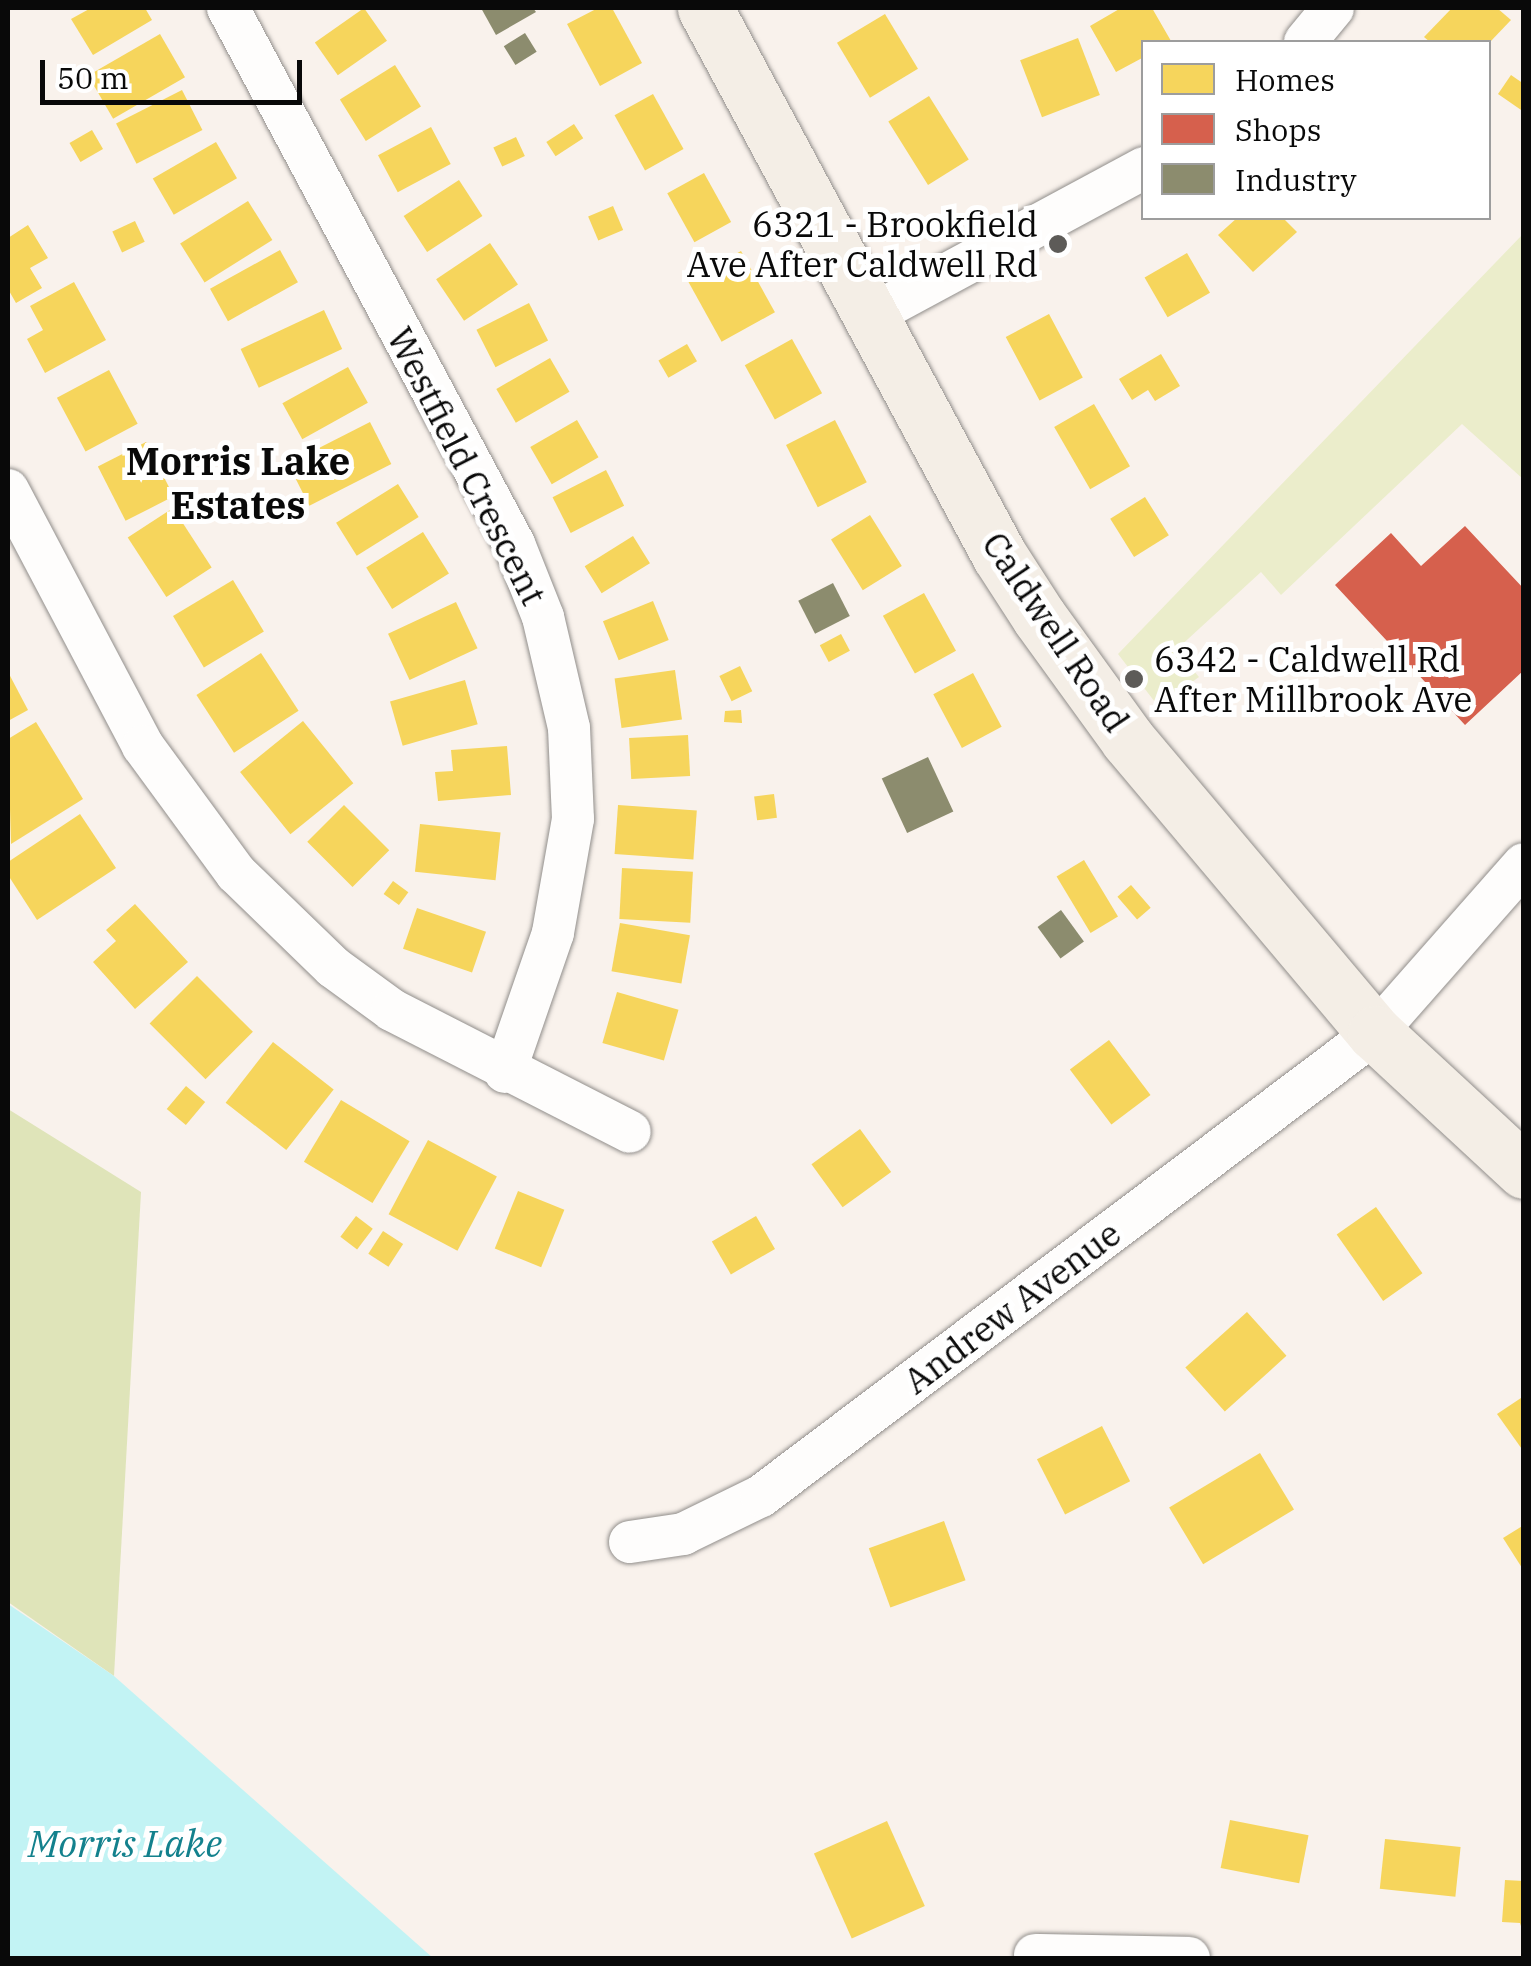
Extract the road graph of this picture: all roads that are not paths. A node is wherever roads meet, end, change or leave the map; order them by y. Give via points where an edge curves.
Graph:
1 (228, 8) edge
2 (705, 8) edge
3 (1141, 170) edge
4 (872, 314) junction
5 (8, 490) edge
6 (1524, 864) edge
7 (1376, 1033) junction
8 (506, 1072) junction
9 (630, 1132) dead end
10 (1524, 1171) edge
11 (630, 1542) dead end
12 (1035, 1955) dead end
13 (1189, 1958) edge

1 - 8 street, Westfield Crescent via 514,544 543,618 569,728 572,819 553,933
2 - 4 street, Caldwell Road
3 - 4 street
4 - 7 street, Caldwell Road via 1039,618 1128,740
5 - 8 street via 143,746 236,873 333,967 392,1010
6 - 7 street, Andrew Avenue
7 - 10 street, Caldwell Road
7 - 11 street, Andrew Avenue via 761,1496 682,1534
8 - 9 street
12 - 13 street

